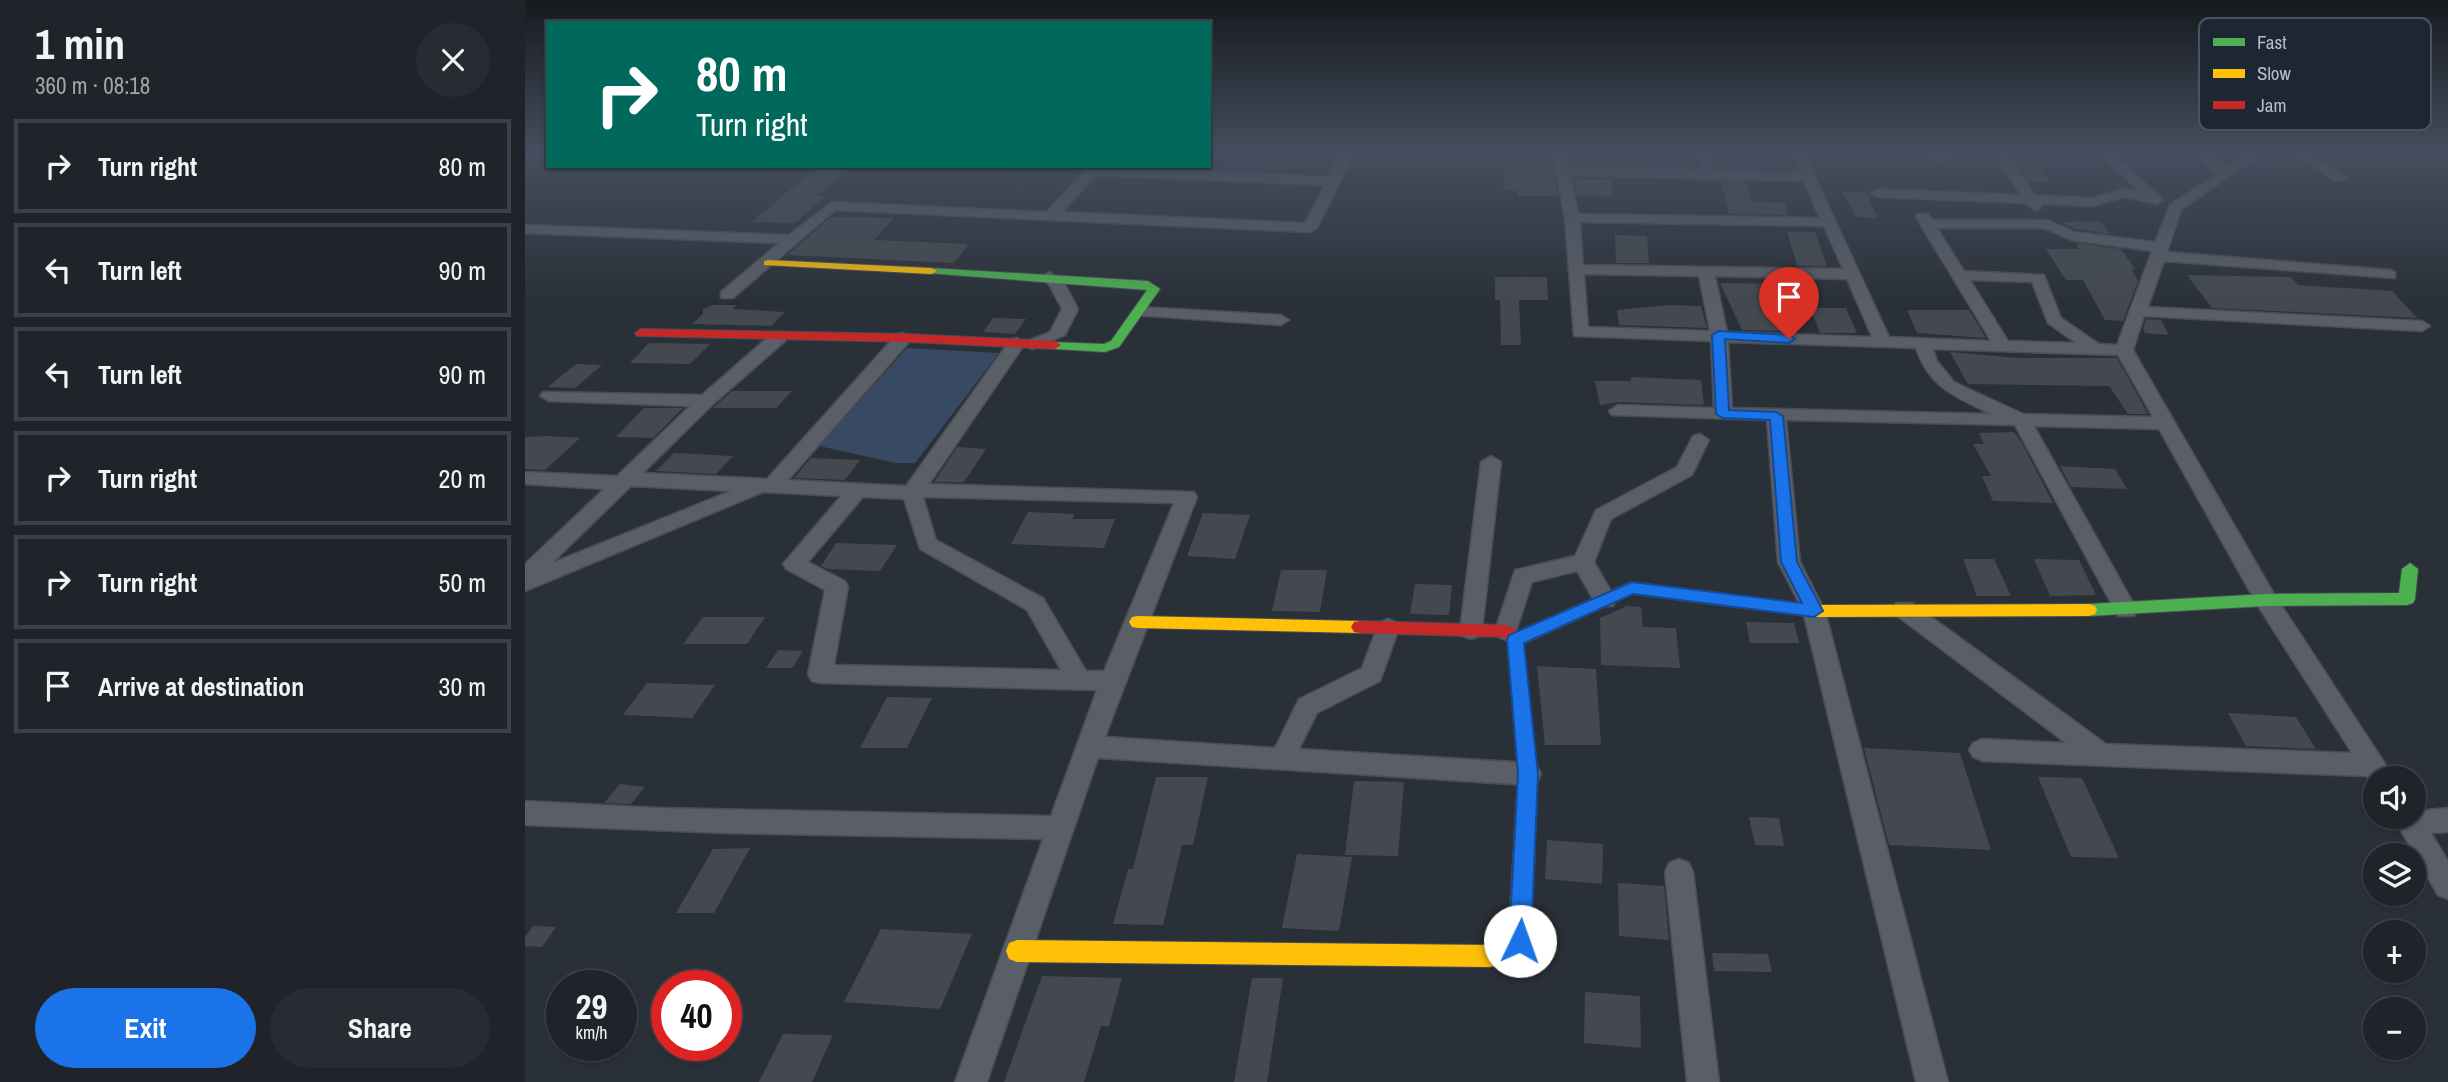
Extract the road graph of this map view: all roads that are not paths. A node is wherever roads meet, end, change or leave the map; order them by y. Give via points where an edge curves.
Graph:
1 (1063, 203) edge
2 (1322, 203) edge
3 (1568, 203) edge
4 (1821, 203) edge
5 (1915, 203) edge
6 (2034, 203) edge
7 (2160, 203) edge
8 (2182, 203) edge
9 (1052, 215) junction
10 (2172, 215) junction
11 (1571, 218) junction
12 (1829, 222) junction
13 (2047, 224) junction
14 (1928, 225) junction
15 (525, 229) edge
16 (792, 239) junction
17 (2159, 252) junction
18 (768, 263) junction
19 (1575, 269) junction
20 (1706, 271) junction
21 (1852, 274) junction
22 (1959, 275) junction
23 (2390, 275) dead end
24 (1049, 277) junction
25 (727, 295) dead end
26 (2138, 311) junction
27 (1140, 313) junction
28 (1280, 320) dead end
29 (2422, 327) dead end
30 (641, 333) dead end
31 (1719, 335) junction
32 (779, 337) junction
33 (903, 338) junction
34 (1883, 342) junction
35 (1025, 344) junction
36 (1923, 345) junction
37 (2003, 346) junction
38 (2095, 349) junction
39 (2124, 350) junction
40 (549, 396) dead end
41 (706, 401) junction
42 (1618, 411) dead end
43 (1723, 414) junction
44 (1776, 416) junction
45 (2022, 421) junction
46 (2165, 423) junction
47 (1700, 440) dead end
48 (1491, 462) dead end
49 (525, 478) edge
50 (624, 481) junction
51 (766, 486) junction
52 (858, 490) junction
53 (913, 492) junction
54 (1583, 562) junction
55 (2410, 569) dead end
56 (525, 577) edge
57 (525, 583) edge
58 (1605, 600) junction
59 (2266, 600) junction
60 (1904, 609) junction
61 (2126, 610) junction
62 (1814, 611) junction
63 (1138, 622) junction
64 (1388, 628) junction
65 (1471, 630) junction
66 (1511, 635) junction
67 (1079, 680) junction
68 (1112, 681) junction
69 (1091, 747) junction
70 (1982, 750) dead end
71 (2102, 755) junction
72 (1282, 759) junction
73 (2374, 766) edge
74 (2363, 771) edge
75 (1528, 774) junction
76 (525, 813) edge
77 (2426, 820) edge
78 (2448, 820) edge
79 (1062, 828) junction
80 (2413, 829) edge
81 (1679, 872) dead end
82 (2448, 886) edge
83 (1017, 951) junction
84 (971, 1082) edge
85 (1703, 1082) edge
86 (1932, 1082) edge

1 - 9 street
2 - 9 street via 1310,228
3 - 11 street
4 - 12 street
5 - 14 street
6 - 13 street
7 - 10 street
8 - 10 street
9 - 16 street via 838,205
10 - 17 street
11 - 12 street
11 - 19 street
12 - 21 street
13 - 14 street
13 - 17 street via 2071,236
14 - 22 street
15 - 16 street
16 - 18 street
17 - 23 street
17 - 26 street
18 - 24 street
18 - 25 street
19 - 20 street
19 - 31 street via 1580,332
20 - 21 street
20 - 31 street
21 - 34 street
22 - 37 street
22 - 38 street via 2038,278 2054,320
24 - 27 street via 1148,285 1154,289 1153,295
24 - 35 street via 1058,284 1070,309 1057,335
26 - 29 street
26 - 39 street
27 - 28 street
27 - 35 street via 1115,344 1105,348
30 - 32 street
31 - 34 street
31 - 43 street
32 - 33 street
32 - 41 street
33 - 35 street
33 - 51 street
34 - 36 street
35 - 53 street
36 - 37 street
36 - 45 street via 1929,362 1948,386
37 - 38 street
38 - 39 street
39 - 46 street
40 - 41 street
41 - 50 street
42 - 43 street
43 - 44 street
44 - 45 street
44 - 62 street via 1789,562
45 - 46 street
45 - 61 street
46 - 59 street
47 - 54 street via 1685,471 1603,515
48 - 65 street
49 - 50 street
50 - 51 street
50 - 56 street
51 - 52 street
51 - 57 street
52 - 53 street
52 - 67 street via 794,564 837,587 820,674
53 - 63 street via 1187,497
53 - 67 street via 927,544 1035,604
54 - 58 street
54 - 66 street via 1524,576
55 - 59 street via 2407,599
58 - 62 street via 1632,588
58 - 66 street
59 - 61 street
59 - 73 street
60 - 61 street
60 - 62 street
60 - 71 street
62 - 86 street
63 - 64 street
63 - 68 street
64 - 65 street
64 - 72 street via 1373,674 1308,706
65 - 66 street
66 - 75 street
67 - 68 street
68 - 69 street
69 - 72 street
69 - 79 street
70 - 71 street
71 - 74 street
72 - 75 street
75 - 83 street via 1520,941 1506,953
76 - 79 street via 780,825
77 - 78 street
79 - 83 street
80 - 82 street
81 - 85 street
83 - 84 street

